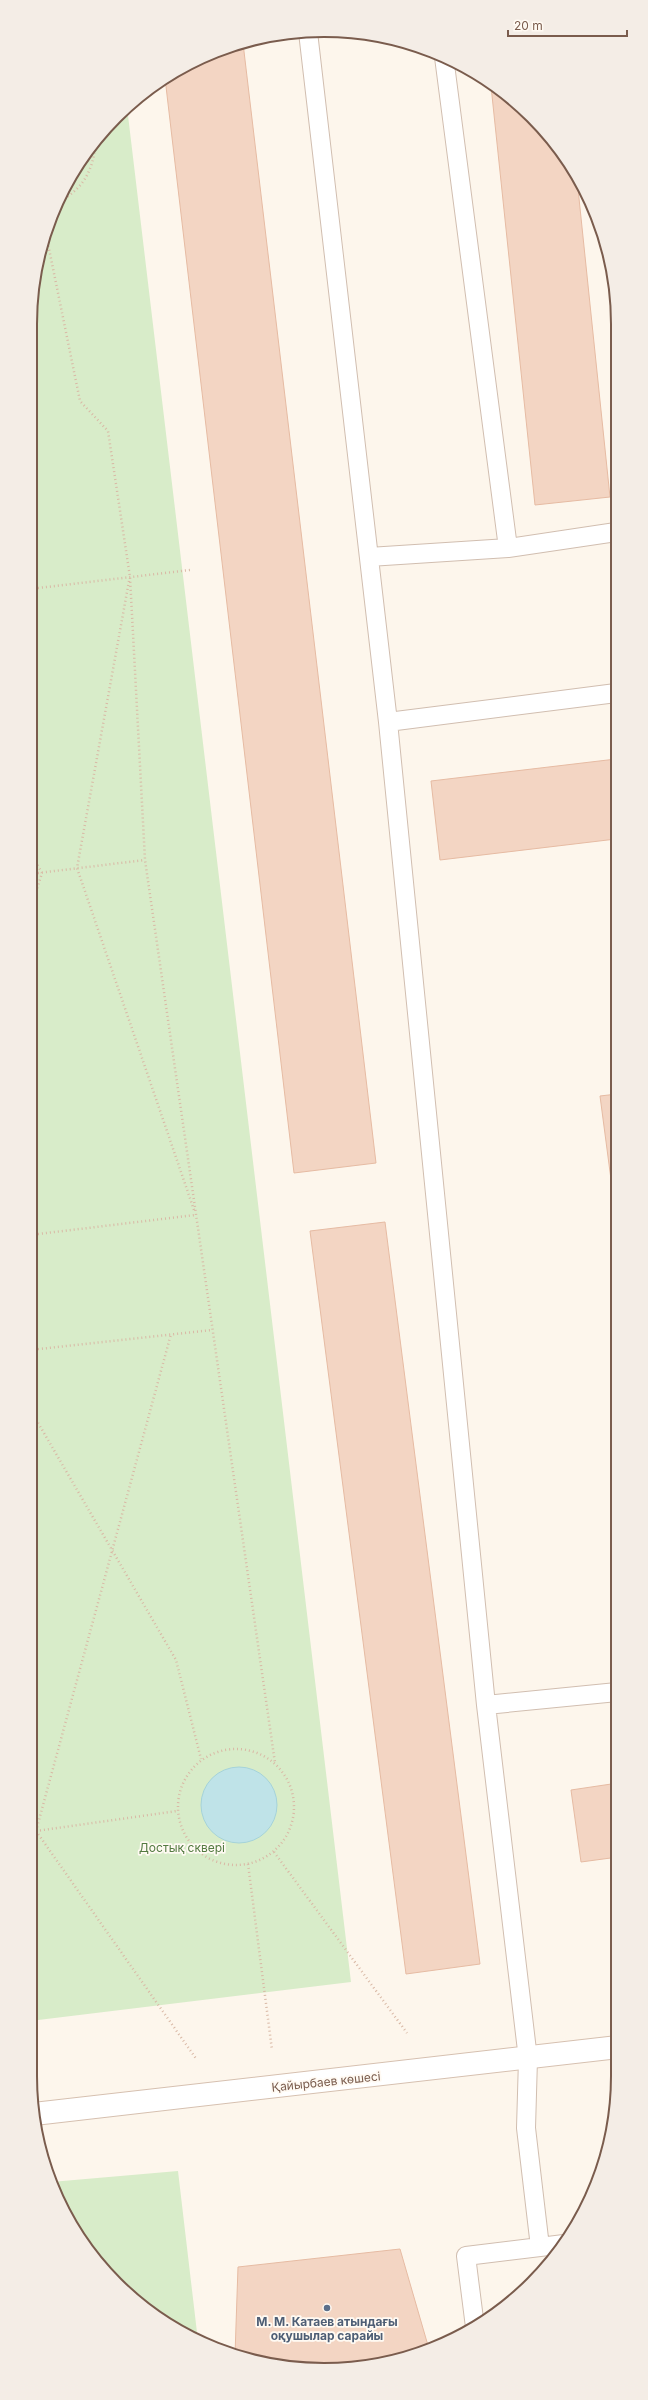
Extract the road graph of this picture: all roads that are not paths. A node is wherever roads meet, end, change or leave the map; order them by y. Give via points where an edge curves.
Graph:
1 (309, 38) edge
2 (445, 64) edge
3 (611, 533) edge
4 (508, 548) junction
5 (369, 557) junction
6 (611, 694) edge
7 (388, 722) junction
8 (611, 1693) edge
9 (486, 1705) junction
10 (611, 2048) edge
11 (528, 2059) junction
12 (39, 2113) edge
13 (556, 2245) edge
14 (540, 2247) junction
15 (474, 2321) edge

1 - 5 lane
2 - 4 lane
3 - 4 lane
4 - 5 lane
5 - 7 lane
6 - 7 lane
7 - 9 lane
8 - 9 lane
9 - 11 lane
10 - 11 street, Қайырбаев көшесі
11 - 12 street, Қайырбаев көшесі
11 - 14 lane via 526,2128
13 - 14 lane
14 - 15 lane via 466,2256

